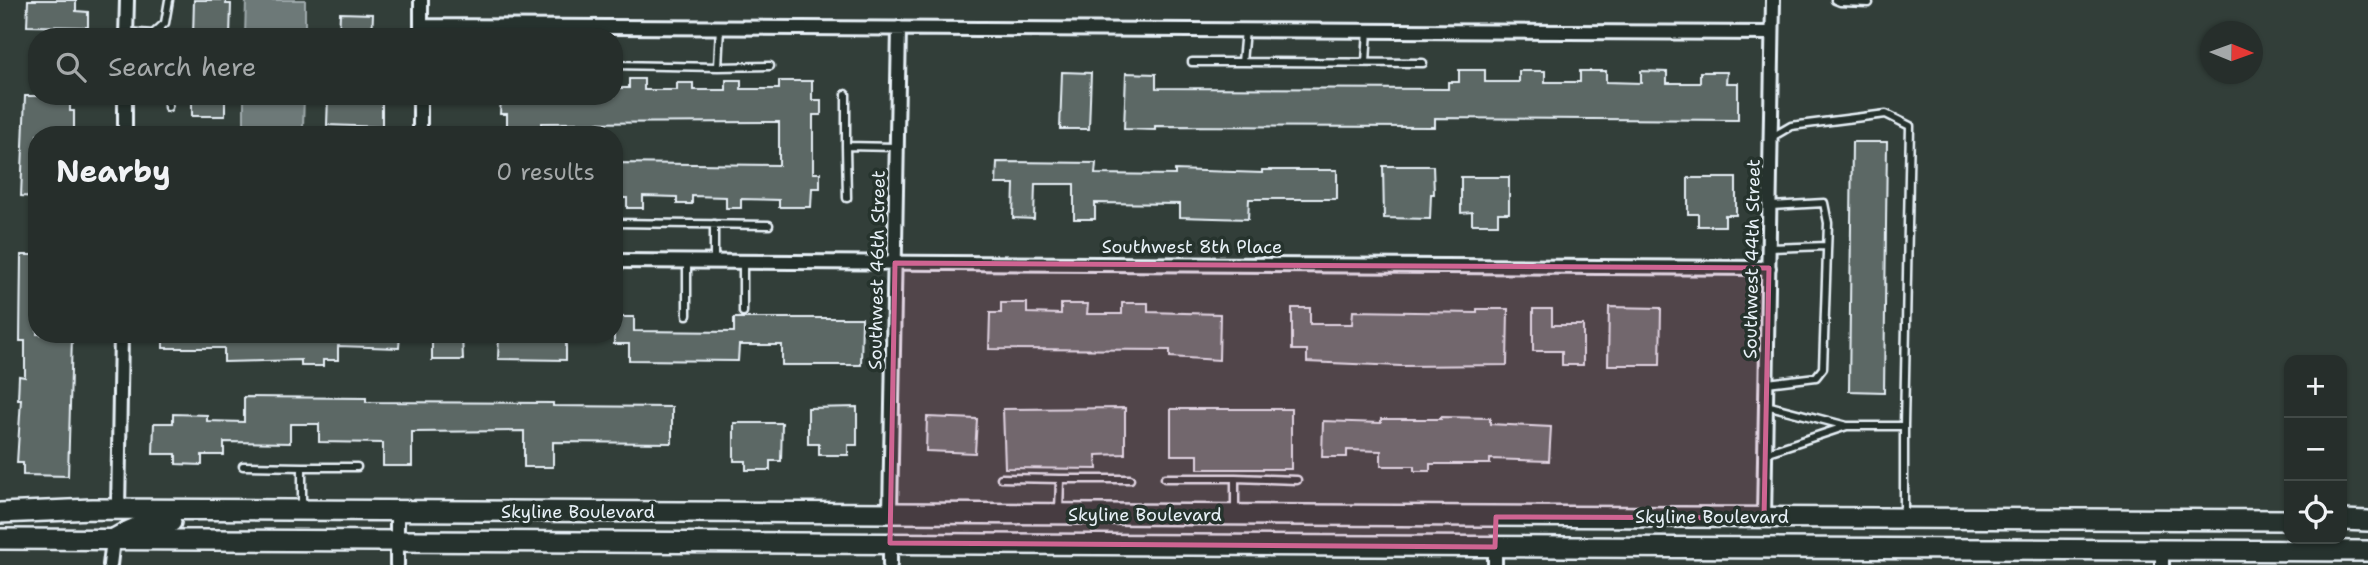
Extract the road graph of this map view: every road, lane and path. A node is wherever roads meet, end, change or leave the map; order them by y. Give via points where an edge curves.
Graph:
1 (127, 0) edge
2 (169, 0) edge
3 (421, 0) edge
4 (1773, 0) edge
5 (1835, 0) edge
6 (1869, 3) dead end
7 (720, 27) junction
8 (126, 28) edge
9 (160, 28) edge
10 (421, 28) edge
11 (899, 28) junction
12 (1245, 30) junction
13 (1368, 30) junction
14 (623, 31) edge
15 (1772, 33) junction
16 (1192, 61) dead end
17 (1241, 62) junction
18 (1366, 62) junction
19 (1423, 63) dead end
20 (623, 65) edge
21 (771, 65) dead end
22 (718, 67) junction
23 (846, 94) dead end
24 (125, 105) edge
25 (420, 105) edge
26 (125, 126) edge
27 (420, 126) edge
28 (1772, 137) junction
29 (846, 146) junction
30 (897, 147) junction
31 (847, 198) dead end
32 (1771, 206) junction
33 (623, 223) edge
34 (714, 225) junction
35 (768, 225) dead end
36 (1827, 246) junction
37 (1770, 248) junction
38 (623, 261) edge
39 (687, 262) junction
40 (714, 262) junction
41 (743, 262) junction
42 (895, 263) junction
43 (1769, 268) junction
44 (743, 312) dead end
45 (687, 315) dead end
46 (121, 343) edge
47 (1767, 383) junction
48 (1766, 405) junction
49 (1847, 426) junction
50 (1904, 426) junction
51 (1765, 453) junction
52 (243, 466) dead end
53 (302, 467) junction
54 (357, 467) dead end
55 (1001, 478) dead end
56 (1166, 478) dead end
57 (1235, 478) junction
58 (1060, 479) junction
59 (1130, 479) dead end
60 (1297, 480) dead end
61 (118, 510) junction
62 (302, 511) junction
63 (397, 511) junction
64 (0, 513) edge
65 (890, 513) junction
66 (1059, 514) junction
67 (1235, 515) junction
68 (1496, 517) junction
69 (1764, 518) junction
70 (1904, 518) junction
71 (2163, 519) junction
72 (2284, 520) edge
73 (2347, 520) edge
74 (2368, 521) edge
75 (0, 537) edge
76 (113, 540) junction
77 (398, 541) junction
78 (890, 543) junction
79 (1763, 548) junction
80 (2368, 551) edge
81 (1495, 556) edge
82 (2162, 558) edge
83 (110, 565) edge
84 (397, 565) edge
85 (890, 565) edge

1 - 8 street
2 - 9 lane
3 - 10 street
4 - 15 street, Southwest 44th Street
5 - 6 lane
7 - 11 street
7 - 14 street
7 - 22 lane
11 - 12 street
11 - 30 street, Southwest 46th Street
12 - 13 street
12 - 17 lane
13 - 15 street
13 - 18 lane
15 - 28 street, Southwest 44th Street
16 - 17 lane
17 - 18 lane
18 - 19 lane
20 - 22 lane
21 - 22 lane
23 - 29 lane
24 - 26 street
25 - 27 street
28 - 32 street, Southwest 44th Street
28 - 50 lane via 1791,126 1886,114 1910,126
29 - 30 lane
29 - 31 lane
30 - 42 street, Southwest 46th Street
32 - 36 lane via 1824,203
32 - 37 street, Southwest 44th Street
33 - 34 lane
34 - 35 lane
34 - 40 lane
36 - 37 lane
36 - 47 lane via 1823,368 1816,377
37 - 43 street, Southwest 44th Street
38 - 39 street, Southwest 8th Place
39 - 40 street, Southwest 8th Place
39 - 45 lane
40 - 41 street, Southwest 8th Place
41 - 42 street, Southwest 8th Place
41 - 44 lane
42 - 43 street, Southwest 8th Place
42 - 65 street, Southwest 46th Street
43 - 47 street, Southwest 44th Street
46 - 61 street
47 - 48 street, Southwest 44th Street
48 - 49 lane
48 - 51 street, Southwest 44th Street
49 - 50 lane
49 - 51 lane
50 - 70 lane
51 - 69 street, Southwest 44th Street
52 - 53 lane
53 - 54 lane
53 - 62 lane
55 - 58 lane
56 - 57 lane
57 - 60 lane
57 - 67 lane
58 - 59 lane
58 - 66 lane
61 - 62 street, Skyline Boulevard
61 - 64 street, Skyline Boulevard
61 - 75 street via 93,530
62 - 63 street, Skyline Boulevard
62 - 76 street via 258,522 150,522
63 - 65 street, Skyline Boulevard
63 - 77 street
65 - 66 street, Skyline Boulevard
65 - 78 street
66 - 67 street, Skyline Boulevard
67 - 68 street, Skyline Boulevard
68 - 69 street, Skyline Boulevard
68 - 81 street
69 - 70 street, Skyline Boulevard
69 - 79 street
70 - 71 street, Skyline Boulevard
71 - 72 street, Skyline Boulevard
71 - 82 street
73 - 74 street
75 - 76 street, Skyline Boulevard
76 - 77 street, Skyline Boulevard
76 - 83 street
77 - 78 street, Skyline Boulevard
77 - 84 street
78 - 81 street, Skyline Boulevard
78 - 85 street
79 - 81 street, Skyline Boulevard
79 - 82 street, Skyline Boulevard
80 - 82 street, Skyline Boulevard

